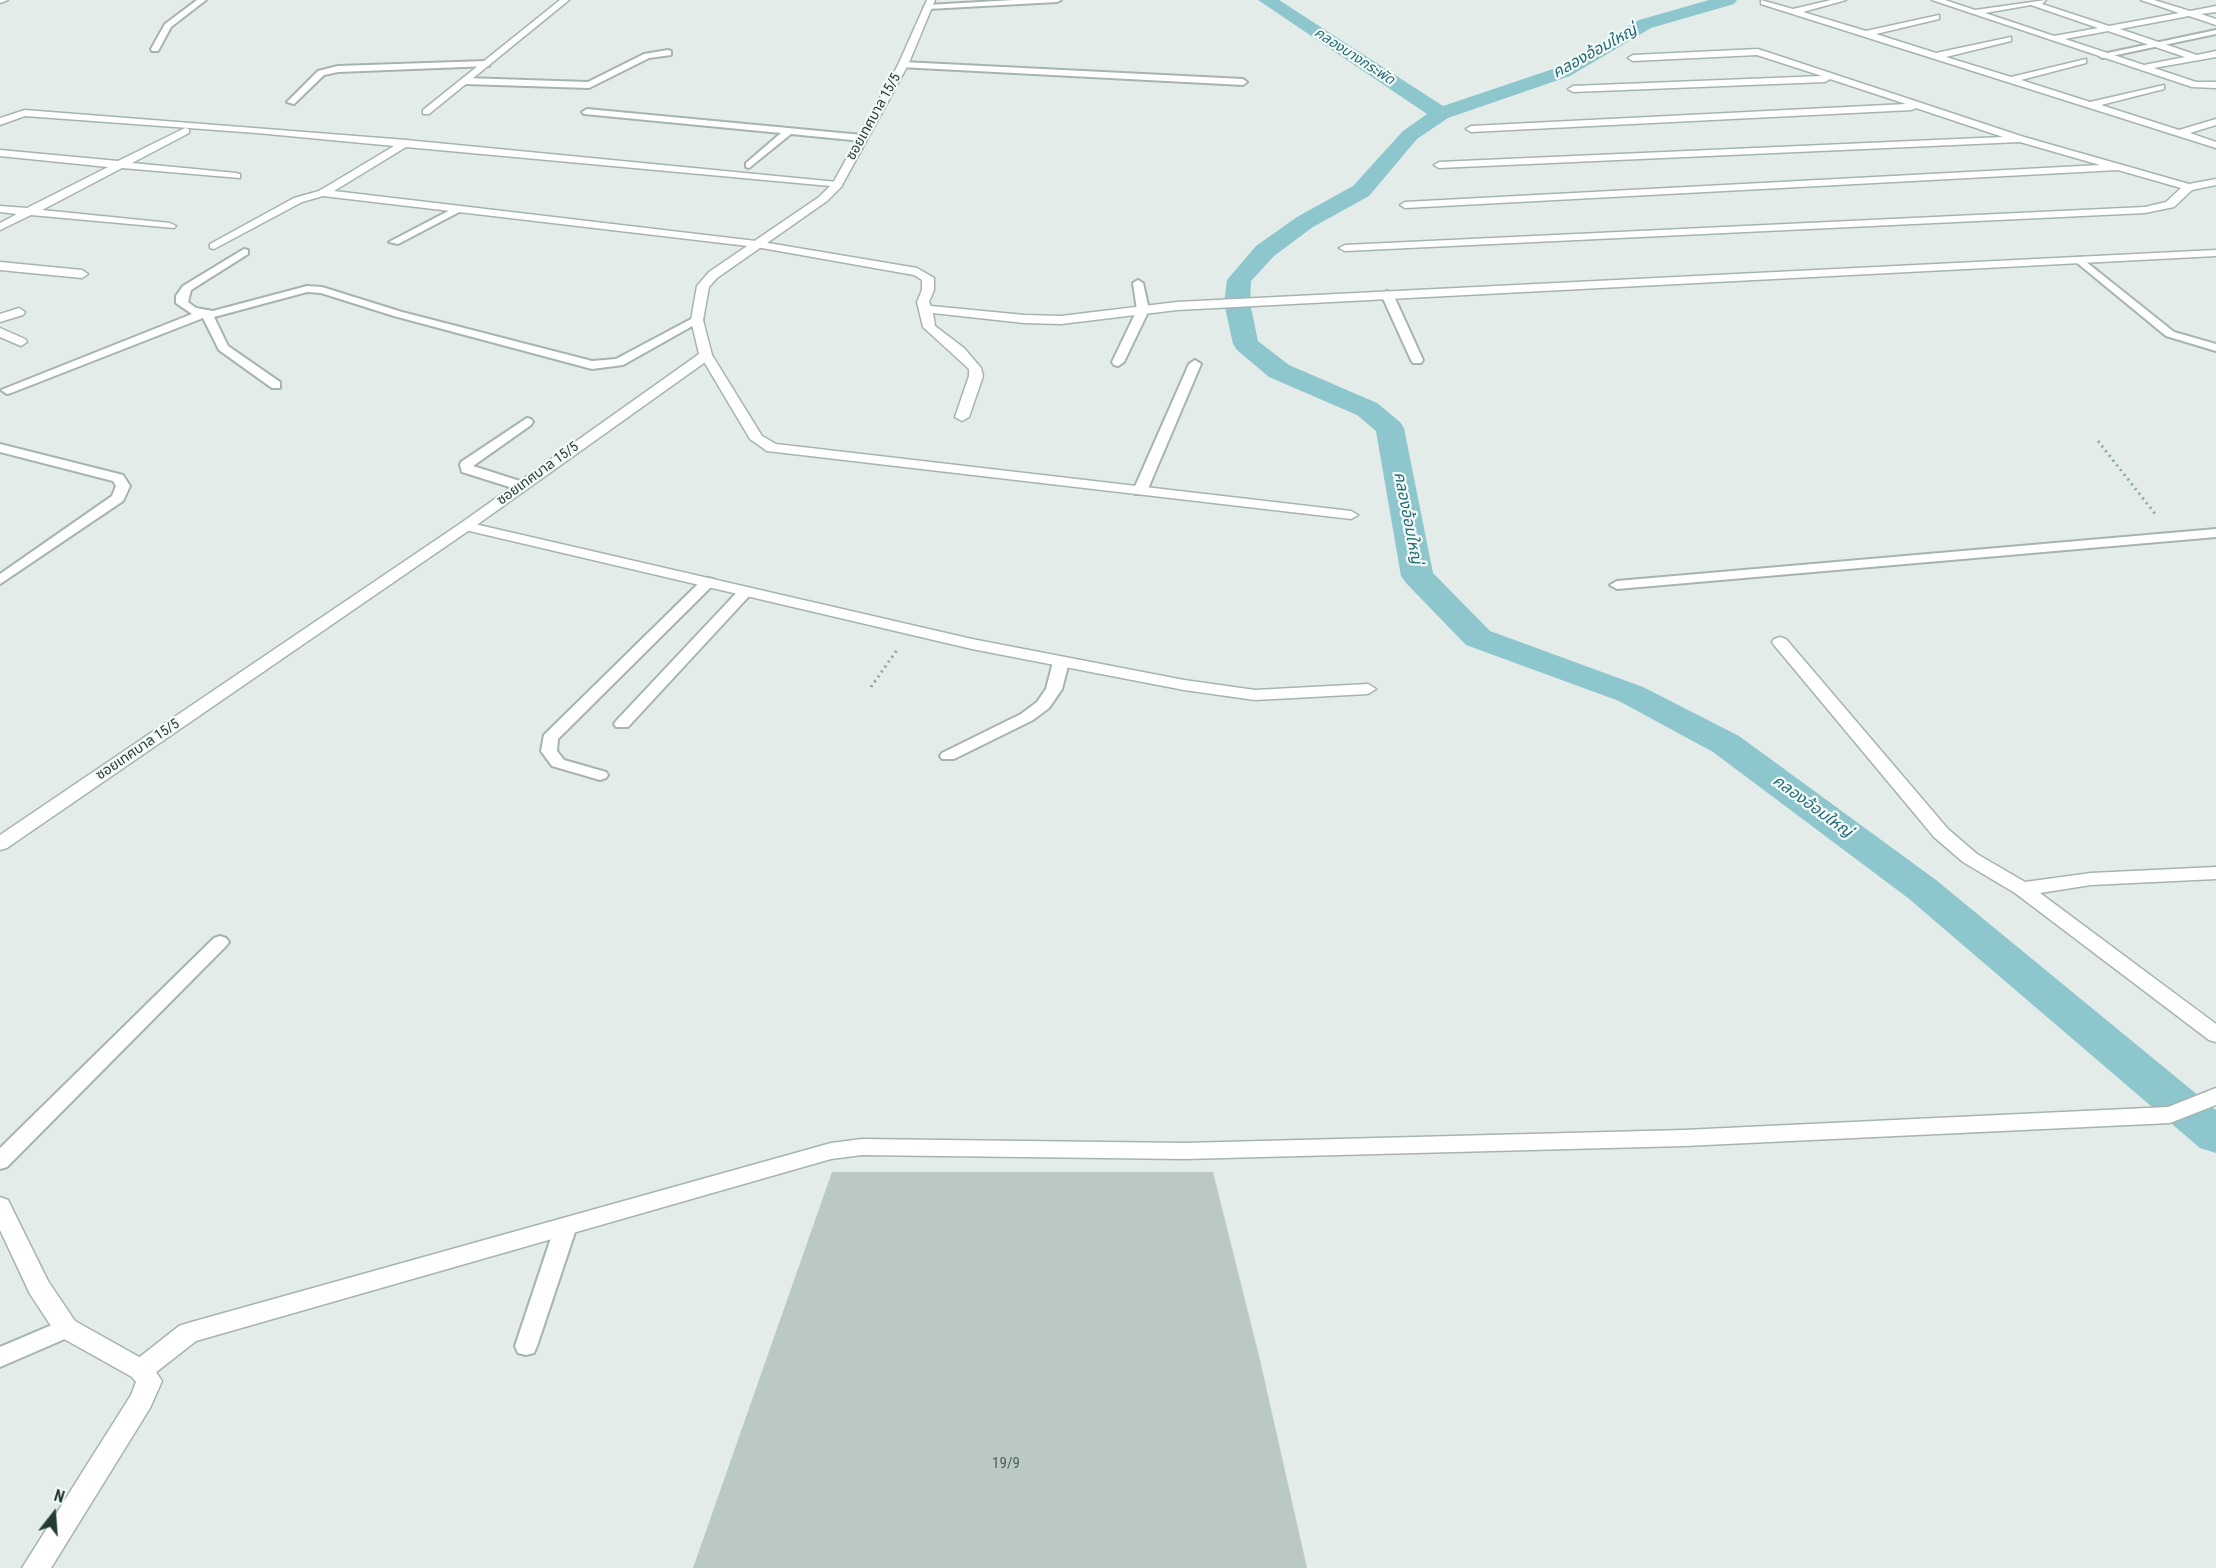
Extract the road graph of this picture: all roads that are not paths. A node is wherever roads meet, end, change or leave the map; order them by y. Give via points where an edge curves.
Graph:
1 (202, 0) edge
2 (565, 0) edge
3 (1057, 0) edge
4 (1842, 0) edge
5 (1936, 0) edge
6 (2046, 0) edge
7 (2145, 0) edge
8 (1764, 2) dead end
9 (930, 3) edge
10 (2032, 3) junction
11 (2216, 9) edge
12 (1792, 11) junction
13 (1976, 12) junction
14 (2190, 14) junction
15 (1936, 17) dead end
16 (2216, 22) edge
17 (2109, 29) junction
18 (2216, 32) edge
19 (1866, 34) junction
20 (2008, 39) dead end
21 (2055, 39) junction
22 (1728, 41) dead end
23 (2156, 44) junction
24 (155, 49) dead end
25 (1758, 52) junction
26 (668, 53) dead end
27 (2216, 54) edge
28 (2102, 55) junction
29 (1935, 56) junction
30 (1633, 58) dead end
31 (2197, 58) junction
32 (2083, 61) dead end
33 (486, 64) junction
34 (903, 65) junction
35 (2144, 68) junction
36 (1838, 78) junction
37 (2011, 80) junction
38 (465, 81) junction
39 (1243, 82) dead end
40 (2216, 85) edge
41 (2161, 87) dead end
42 (1573, 89) dead end
43 (291, 102) dead end
44 (2090, 105) junction
45 (1923, 106) junction
46 (426, 112) dead end
47 (587, 112) dead end
48 (0, 122) edge
49 (2216, 122) edge
50 (1471, 129) dead end
51 (185, 131) dead end
52 (789, 131) junction
53 (2180, 133) junction
54 (862, 138) junction
55 (2020, 139) junction
56 (406, 143) junction
57 (2216, 145) edge
58 (0, 153) edge
59 (121, 164) junction
60 (749, 165) dead end
61 (1439, 165) dead end
62 (2120, 167) junction
63 (236, 176) dead end
64 (2216, 182) edge
65 (837, 185) junction
66 (2189, 187) junction
67 (323, 194) junction
68 (1405, 205) dead end
69 (0, 209) edge
70 (459, 209) junction
71 (29, 212) junction
72 (170, 226) dead end
73 (0, 227) edge
74 (394, 242) dead end
75 (756, 244) junction
76 (214, 246) dead end
77 (1344, 248) dead end
78 (244, 252) dead end
79 (2216, 253) edge
80 (2080, 260) junction
81 (0, 266) edge
82 (82, 274) dead end
83 (1138, 283) dead end
84 (1387, 294) junction
85 (926, 309) junction
86 (1143, 310) junction
87 (19, 312) dead end
88 (204, 314) junction
89 (0, 318) edge
90 (697, 320) junction
91 (0, 332) edge
92 (21, 342) dead end
93 (2216, 348) edge
94 (706, 355) junction
95 (1417, 360) dead end
96 (1118, 362) dead end
97 (1195, 364) dead end
98 (276, 385) dead end
99 (8, 390) dead end
100 (962, 417) dead end
101 (527, 422) dead end
102 (0, 448) edge
103 (521, 486) junction
104 (1140, 491) junction
105 (1351, 515) dead end
106 (466, 526) junction
107 (2216, 533) edge
108 (0, 580) edge
109 (708, 582) junction
110 (1617, 585) dead end
111 (746, 591) junction
112 (1780, 642) dead end
113 (1061, 662) junction
114 (1368, 689) dead end
115 (622, 724) dead end
116 (948, 756) dead end
117 (600, 775) dead end
118 (0, 844) edge
119 (2216, 873) edge
120 (2022, 890) junction
121 (220, 942) dead end
122 (2216, 1035) edge
123 (2216, 1096) edge
124 (0, 1161) edge
125 (0, 1206) edge
126 (566, 1226) junction
127 (66, 1328) junction
128 (526, 1346) dead end
129 (0, 1357) edge
130 (141, 1370) junction
131 (36, 1568) edge

1 - 24 lane via 168,26
2 - 33 street
3 - 9 lane
4 - 12 street
5 - 13 street
6 - 10 street
7 - 14 street
8 - 12 street
9 - 34 street, ซอยเทศบาล 15/5
10 - 13 street
10 - 17 street
11 - 14 street
12 - 19 street
13 - 21 street
14 - 16 street
14 - 17 street
15 - 19 street
17 - 21 street
17 - 23 street
18 - 23 lane
19 - 29 street
20 - 29 street
21 - 28 street
22 - 25 street
23 - 28 lane
23 - 31 street
25 - 30 street
25 - 36 street
26 - 38 lane via 647,56 590,85
27 - 31 street
28 - 35 street
29 - 37 street
31 - 35 street
32 - 37 street
33 - 38 street
33 - 43 lane via 338,69 321,73
34 - 39 lane
34 - 54 street, ซอยเทศบาล 15/5
35 - 40 street via 2195,85
36 - 42 street
36 - 45 street
37 - 44 street
38 - 46 street
41 - 44 street
44 - 53 street
45 - 50 street
45 - 55 street
47 - 52 lane
48 - 56 street via 14,115 37,114
49 - 53 street
51 - 59 street
52 - 54 lane
52 - 60 lane
53 - 57 street
54 - 65 street, ซอยเทศบาล 15/5
55 - 61 street
55 - 62 street
56 - 65 street
56 - 67 street
58 - 59 street
59 - 63 street
59 - 71 street
62 - 66 street
62 - 68 street
64 - 66 street
65 - 75 street, ซอยเทศบาล 15/5 via 817,204
66 - 77 street via 2170,205 2145,210
67 - 70 street
67 - 76 street via 298,201
69 - 71 street
70 - 74 lane
70 - 75 street
71 - 72 street
71 - 73 street
75 - 85 street via 917,272 928,278 923,302
75 - 90 street, ซอยเทศบาล 15/5 via 707,280 699,299
78 - 88 lane via 187,288 182,303
79 - 80 street
80 - 84 street
80 - 93 lane via 2170,334
81 - 82 street
83 - 86 lane
84 - 86 street
84 - 95 lane
85 - 86 street via 1024,320 1061,320
85 - 100 street via 929,327 975,368 976,376
86 - 96 lane
87 - 89 street
88 - 90 lane via 315,289 592,365 619,362
88 - 98 lane via 223,348
88 - 99 lane
90 - 94 street, ซอยเทศบาล 15/5
91 - 92 street
94 - 103 street, ซอยเทศบาล 15/5
94 - 104 street via 757,439 772,448
97 - 104 lane
101 - 103 lane via 465,465 467,469
102 - 108 lane via 118,478 123,486 118,498
103 - 106 street, ซอยเทศบาล 15/5
104 - 105 street
106 - 109 street
106 - 118 street, ซอยเทศบาล 15/5
107 - 110 lane
109 - 111 street
109 - 117 lane via 550,738 549,751 558,763
111 - 113 street
111 - 115 lane
112 - 120 street via 1941,833 1970,858
113 - 114 street via 1184,686 1255,695
113 - 116 lane via 1054,690 1043,705 1027,717
119 - 120 street via 2091,879
120 - 122 street
121 - 124 lane
123 - 126 street via 2170,1115 1684,1138 1185,1151 862,1147 831,1151
125 - 127 street via 39,1287
126 - 128 lane
126 - 130 street via 188,1333
127 - 129 lane
127 - 130 street
130 - 131 street via 149,1381 141,1400

